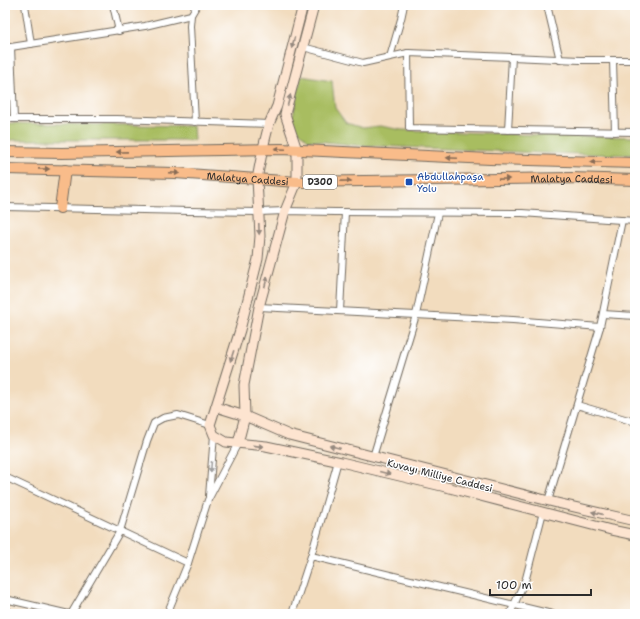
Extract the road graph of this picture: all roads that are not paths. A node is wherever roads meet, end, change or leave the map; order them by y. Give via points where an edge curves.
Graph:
1 (25, 5) edge
2 (113, 5) edge
3 (197, 5) edge
4 (303, 5) edge
5 (314, 5) edge
6 (404, 5) edge
7 (547, 5) edge
8 (191, 15) junction
9 (119, 31) junction
10 (31, 44) junction
11 (8, 47) edge
12 (303, 47) junction
13 (408, 53) junction
14 (390, 57) junction
15 (512, 57) junction
16 (560, 60) junction
17 (613, 60) junction
18 (635, 60) edge
19 (5, 119) edge
20 (14, 119) junction
21 (195, 122) junction
22 (269, 124) junction
23 (508, 130) junction
24 (615, 132) junction
25 (635, 132) edge
26 (263, 148) junction
27 (297, 150) junction
28 (5, 152) edge
29 (635, 163) edge
30 (5, 169) edge
31 (65, 170) junction
32 (258, 178) junction
33 (635, 180) edge
34 (297, 182) junction
35 (5, 207) edge
36 (60, 208) junction
37 (285, 211) junction
38 (259, 212) junction
39 (345, 212) junction
40 (438, 213) junction
41 (622, 220) junction
42 (635, 221) edge
43 (259, 307) junction
44 (340, 311) junction
45 (603, 314) junction
46 (416, 315) junction
47 (635, 316) edge
48 (600, 327) junction
49 (577, 405) junction
50 (216, 407) junction
51 (245, 416) junction
52 (635, 422) edge
53 (210, 426) junction
54 (214, 435) junction
55 (238, 443) junction
56 (373, 457) junction
57 (338, 461) junction
58 (5, 476) edge
59 (208, 500) junction
60 (548, 501) junction
61 (543, 512) junction
62 (635, 521) edge
63 (120, 531) junction
64 (635, 535) edge
65 (311, 556) junction
66 (188, 563) junction
67 (5, 599) edge
68 (514, 605) junction
69 (70, 614) edge
70 (167, 614) edge
71 (292, 614) edge
72 (510, 614) edge
73 (552, 614) edge

1 - 10 street
2 - 9 street
3 - 8 street
4 -> 22 main road via 277,106
5 - 12 main road
6 - 14 street
7 - 16 street
8 - 9 street
8 - 21 street
9 - 10 street
10 - 11 street
11 - 20 street
12 - 14 street via 363,63
27 -> 12 main road via 285,114
13 - 14 street
13 - 15 street
13 - 23 street via 409,128
15 - 16 street
15 - 23 street
16 - 17 street
17 - 18 street
17 - 24 street
19 - 20 street
20 - 21 street
21 - 22 street
22 - 26 main road
23 - 24 street
24 - 25 street
27 -> 26 highway, Malatya Caddesi
26 -> 28 highway, Malatya Caddesi
26 - 32 main road
29 -> 27 highway, Malatya Caddesi
27 - 34 main road
30 -> 31 highway, Malatya Caddesi / D300
31 -> 32 highway, Malatya Caddesi / D300
31 - 36 highway
32 - 34 highway, Malatya Caddesi / D300
32 - 38 main road
34 -> 33 highway, Malatya Caddesi / D300 via 571,178
34 - 37 main road
35 - 36 street
36 - 38 street
37 - 38 street
37 - 39 street
43 -> 37 main road
38 -> 50 main road via 258,259 240,330
39 - 40 street
39 - 44 street
40 - 41 street via 522,214
40 - 46 street
41 - 42 street
41 - 45 street
43 - 44 street
43 - 51 main road via 244,385
44 - 46 street
45 - 47 street
45 - 48 street
46 - 48 street
46 - 56 street
48 - 49 street
49 - 52 street
49 - 60 street
50 - 51 main road, Kuvayı Milliye Caddesi
50 - 53 main road
51 - 55 main road
56 -> 51 main road, Kuvayı Milliye Caddesi via 289,435
53 - 54 main road
53 - 63 street via 178,415 154,423
54 - 55 main road, Kuvayı Milliye Caddesi via 226,442
54 -> 59 street
55 -> 57 main road, Kuvayı Milliye Caddesi via 266,446
55 - 59 street
56 - 60 main road, Kuvayı Milliye Caddesi
57 -> 61 main road, Kuvayı Milliye Caddesi
57 - 65 street
58 - 63 street
59 - 66 street
62 -> 60 main road, Kuvayı Milliye Caddesi
61 - 64 main road, Kuvayı Milliye Caddesi
61 - 68 street via 526,578
63 - 66 street
63 - 69 street
65 - 68 street
65 - 71 street
66 - 70 street
67 - 69 street
68 - 72 street
68 - 73 street

